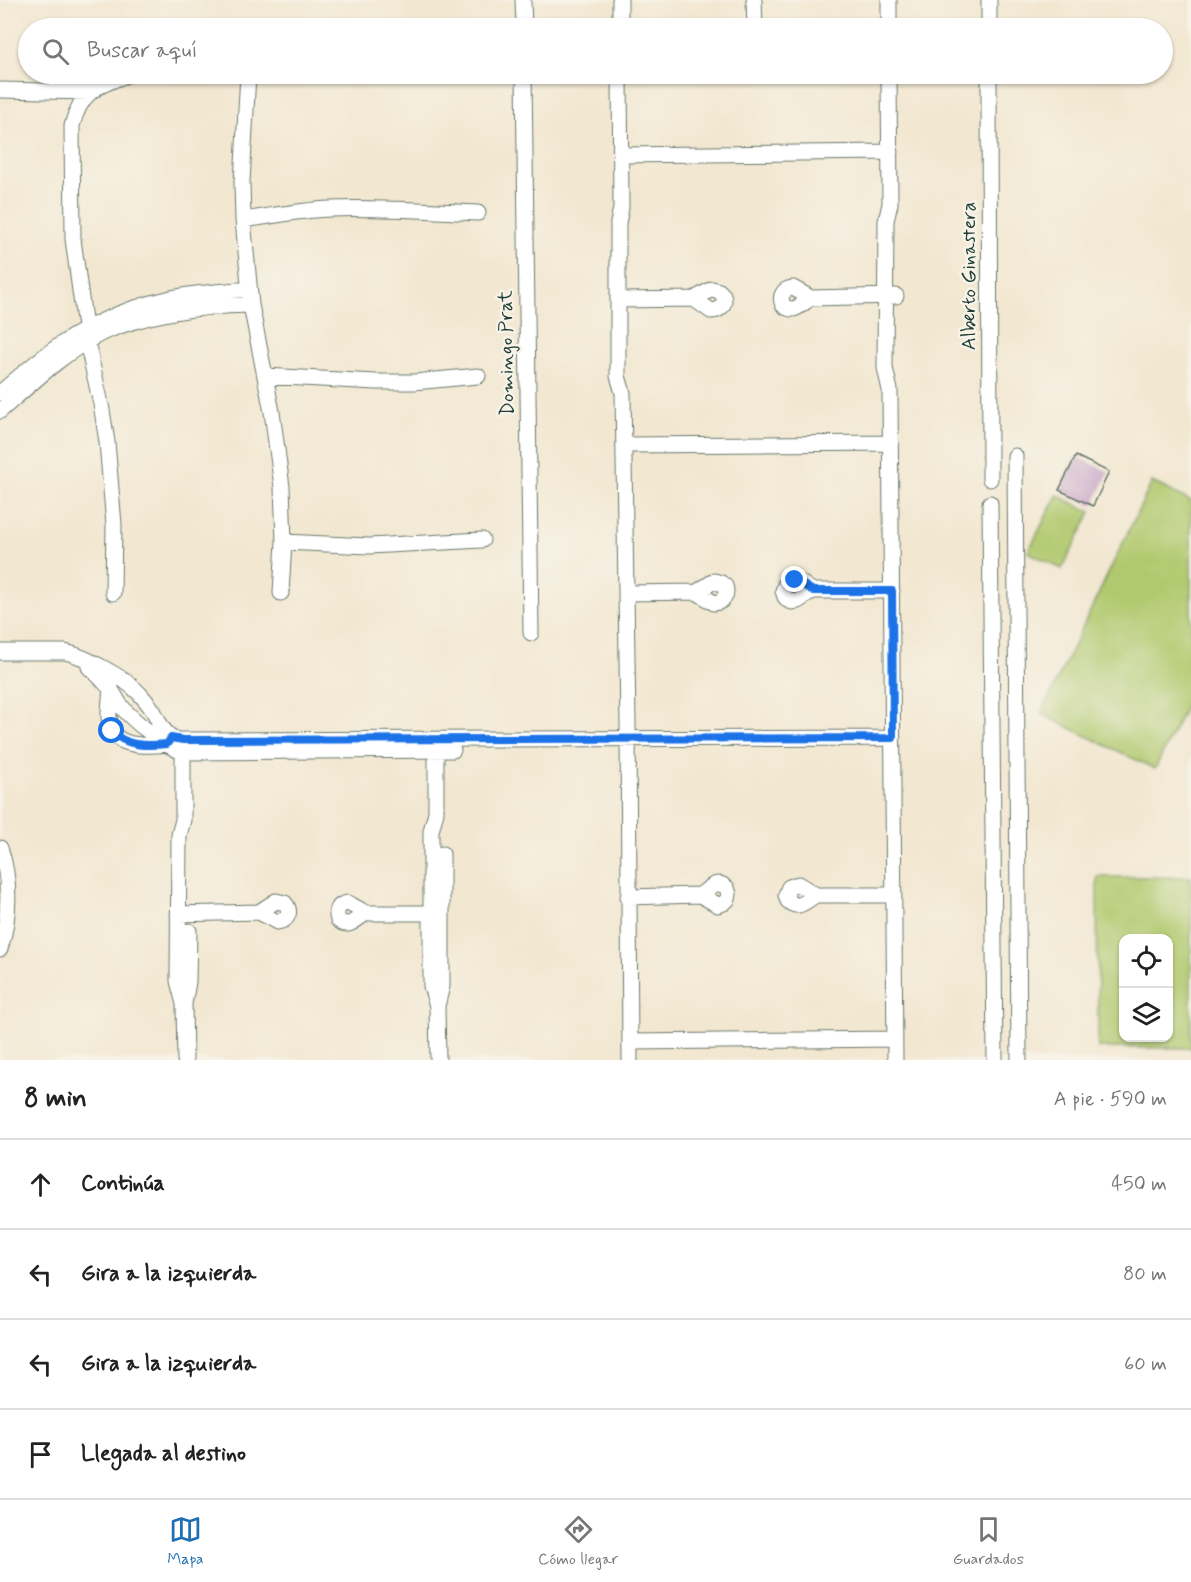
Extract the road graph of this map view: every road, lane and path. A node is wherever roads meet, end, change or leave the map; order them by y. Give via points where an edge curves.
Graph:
1 (523, 0) edge
2 (620, 0) edge
3 (754, 0) edge
4 (889, 0) edge
5 (988, 0) edge
6 (524, 18) edge
7 (620, 18) edge
8 (754, 18) edge
9 (889, 18) edge
10 (989, 18) edge
11 (103, 84) edge
12 (247, 84) edge
13 (524, 84) edge
14 (620, 84) edge
15 (889, 84) edge
16 (989, 84) edge
17 (0, 90) edge
18 (89, 92) junction
19 (890, 152) junction
20 (621, 155) junction
21 (478, 213) dead end
22 (243, 220) junction
23 (249, 289) junction
24 (891, 297) junction
25 (811, 298) dead end
26 (694, 299) dead end
27 (622, 300) junction
28 (251, 305) junction
29 (86, 336) junction
30 (265, 376) junction
31 (478, 376) dead end
32 (0, 393) edge
33 (0, 411) edge
34 (891, 443) junction
35 (624, 445) junction
36 (1015, 456) dead end
37 (990, 479) dead end
38 (990, 503) dead end
39 (482, 540) dead end
40 (284, 542) junction
41 (813, 591) dead end
42 (892, 591) junction
43 (697, 592) dead end
44 (113, 593) dead end
45 (281, 593) dead end
46 (626, 593) junction
47 (531, 633) dead end
48 (0, 652) edge
49 (81, 658) junction
50 (111, 689) junction
51 (893, 742) junction
52 (176, 743) junction
53 (628, 744) junction
54 (436, 745) junction
55 (0, 848) edge
56 (816, 894) dead end
57 (700, 895) dead end
58 (894, 895) junction
59 (628, 897) junction
60 (259, 912) dead end
61 (437, 913) junction
62 (184, 914) junction
63 (366, 914) dead end
64 (0, 949) edge
65 (895, 1039) junction
66 (630, 1042) junction
67 (184, 1060) edge
68 (438, 1060) edge
69 (630, 1060) edge
70 (895, 1060) edge
71 (995, 1060) edge
72 (1019, 1060) edge

1 - 6 street
2 - 7 street
3 - 8 street
4 - 9 street
5 - 10 street
11 - 18 street
12 - 22 street
13 - 47 street, Domingo Prat
14 - 20 street
15 - 19 street
16 - 37 street, Alberto Ginastera
17 - 18 street
18 - 29 street via 76,110 72,126 73,239
19 - 20 street
19 - 24 street via 890,204 896,222
20 - 27 street via 621,208 626,224
21 - 22 street via 331,208
22 - 23 street
23 - 28 street
23 - 29 street via 166,299 98,323
24 - 25 street
24 - 34 street via 895,368 890,390
26 - 27 street
27 - 35 street via 628,377 623,393
28 - 29 street via 211,306 164,314
28 - 30 street
29 - 32 street via 47,354
29 - 33 street
29 - 44 street via 109,453
30 - 31 street via 414,382
30 - 40 street via 278,450
34 - 35 street
34 - 42 street
35 - 46 street
36 - 72 street
38 - 71 street
39 - 40 street via 369,546
40 - 45 street
41 - 42 street
42 - 51 street
43 - 46 street
46 - 53 street
48 - 49 street via 64,652
49 - 50 street
49 - 52 street via 138,692
50 - 52 street via 136,721
50 - 52 street via 111,726 116,736 150,746
51 - 53 street
51 - 58 street
52 - 54 street
52 - 62 street via 183,820 179,835
53 - 54 street
53 - 59 street
54 - 61 street via 436,812 442,832
55 - 64 street via 8,883
56 - 58 street
57 - 59 street
58 - 65 street
59 - 66 street
60 - 62 street
61 - 63 street
61 - 68 street via 442,987 437,1006
62 - 67 street via 178,981 184,1004
65 - 66 street
65 - 70 street
66 - 69 street

